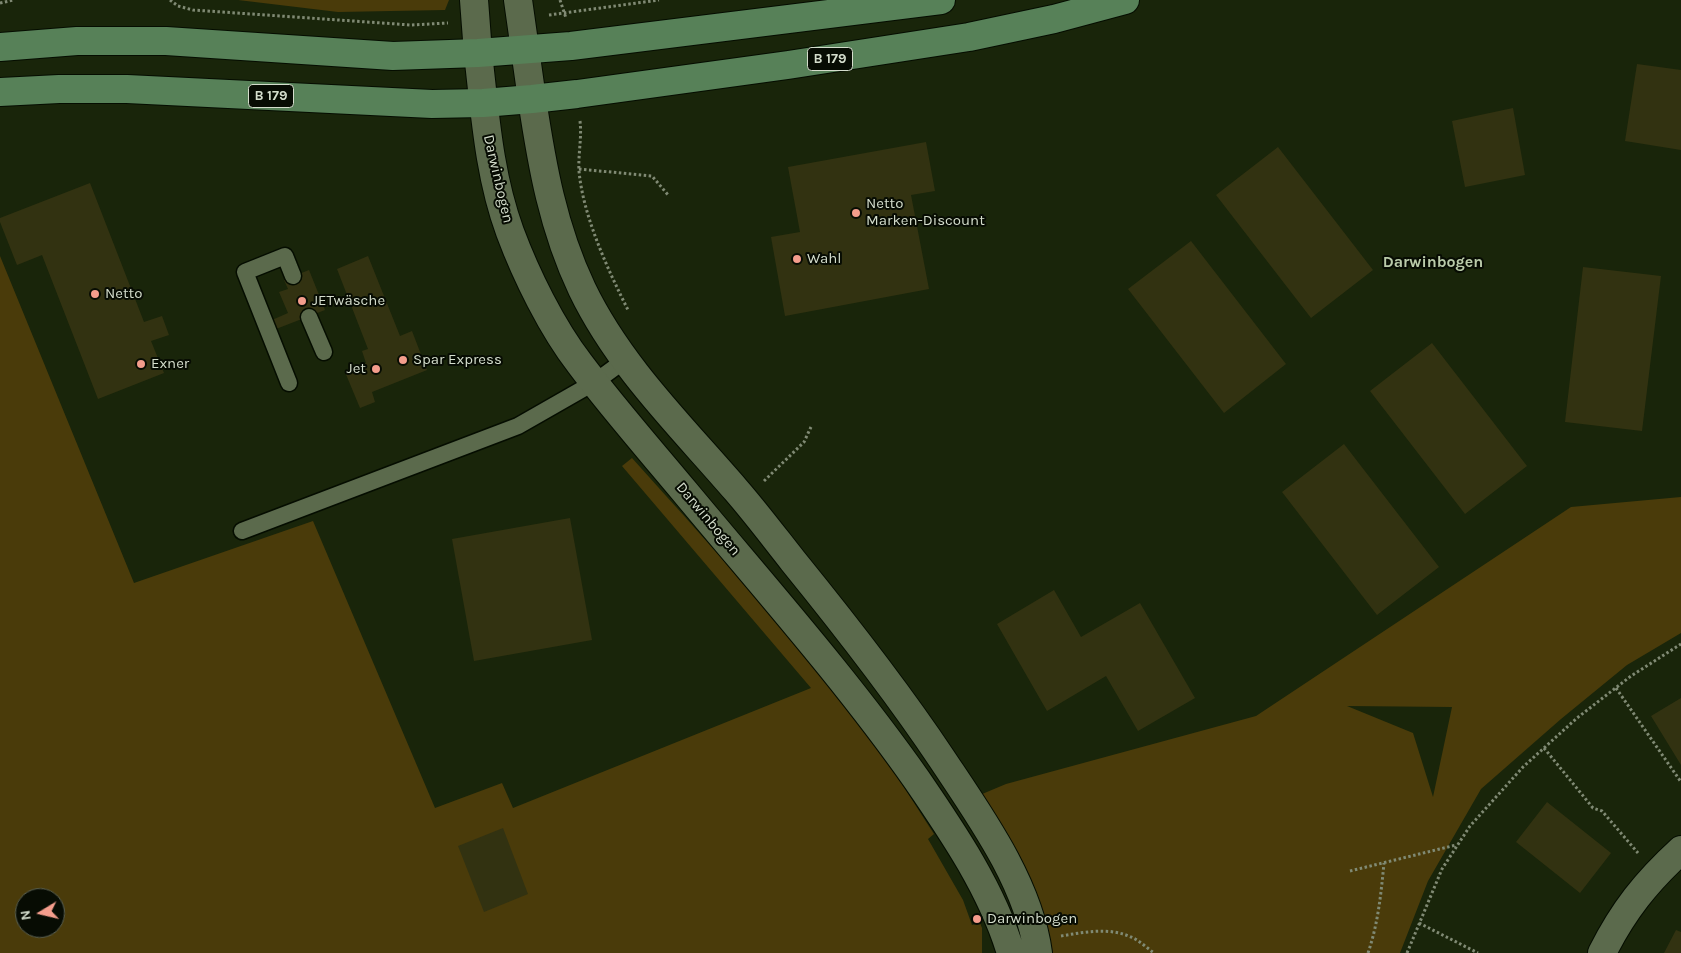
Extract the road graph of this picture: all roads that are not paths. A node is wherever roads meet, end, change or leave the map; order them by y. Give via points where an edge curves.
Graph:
1 (940, 0) edge
2 (1125, 0) edge
3 (520, 9) edge
4 (475, 11) edge
5 (0, 47) edge
6 (526, 51) junction
7 (478, 53) junction
8 (0, 92) edge
9 (532, 99) junction
10 (484, 103) junction
11 (293, 276) dead end
12 (309, 316) dead end
13 (324, 352) dead end
14 (625, 360) junction
15 (595, 382) junction
16 (289, 383) dead end
17 (242, 531) dead end
18 (1674, 856) edge
19 (997, 913) junction
20 (1049, 949) edge
21 (994, 953) edge
22 (1011, 953) edge
23 (1602, 953) edge

1 - 6 main road
2 - 9 main road, B 179 via 969,37
3 - 6 street
4 - 7 street, Darwinbogen
5 - 7 main road via 77,41 166,41 393,56
6 - 7 main road
6 - 9 street
7 - 10 street, Darwinbogen
8 - 10 main road, B 179 via 118,88 414,103
9 - 10 main road, B 179
9 - 14 street via 550,203 564,248 604,331
10 - 15 street, Darwinbogen via 489,154 510,231 552,321
11 - 16 lane via 285,256 245,272
12 - 13 lane
14 - 15 lane
14 - 20 street via 841,619 934,747 985,825 1019,887 1036,938
15 - 17 lane via 518,426
15 - 19 street, Darwinbogen via 859,702 947,824
18 - 23 street via 1637,895
19 - 21 street
19 - 22 street, Darwinbogen

